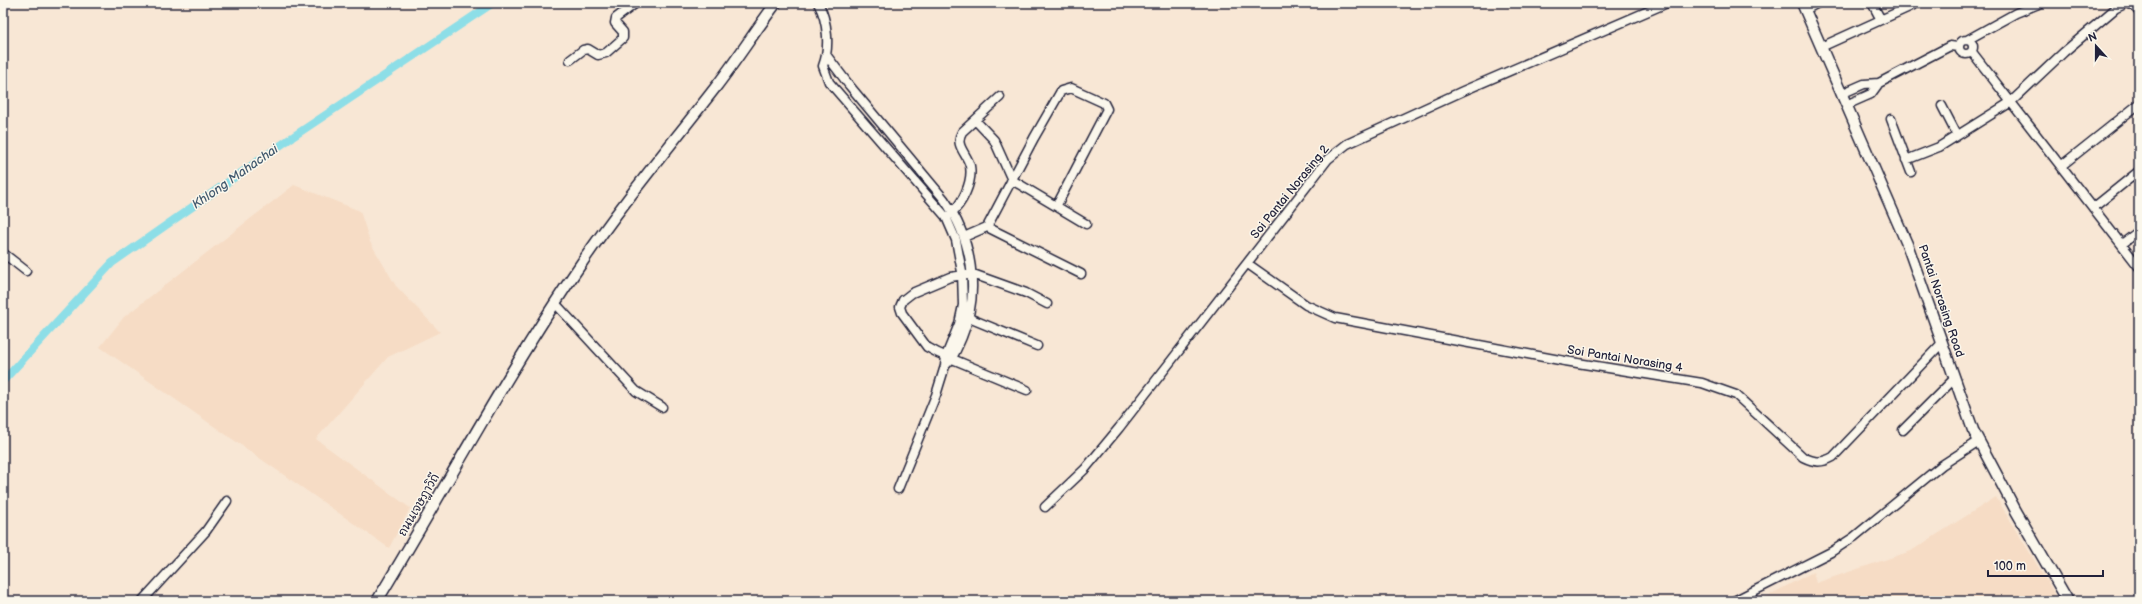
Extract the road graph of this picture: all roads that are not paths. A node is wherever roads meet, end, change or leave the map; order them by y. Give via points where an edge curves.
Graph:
1 (636, 3) edge
2 (776, 3) edge
3 (818, 3) edge
4 (1667, 3) edge
5 (1818, 3) edge
6 (1872, 3) edge
7 (1918, 3) edge
8 (2041, 3) edge
9 (1804, 6) edge
10 (2139, 12) edge
11 (1881, 20) junction
12 (1967, 40) junction
13 (1821, 47) junction
14 (1958, 47) junction
15 (1972, 52) junction
16 (827, 56) junction
17 (570, 60) dead end
18 (1879, 83) junction
19 (1841, 94) junction
20 (1000, 97) dead end
21 (2011, 102) junction
22 (2139, 104) edge
23 (1846, 105) junction
24 (1942, 106) dead end
25 (1891, 119) dead end
26 (975, 120) junction
27 (1957, 135) junction
28 (1906, 160) junction
29 (2061, 166) junction
30 (2139, 171) edge
31 (1911, 172) dead end
32 (1012, 180) junction
33 (1057, 205) junction
34 (2093, 208) junction
35 (950, 214) junction
36 (1086, 224) dead end
37 (987, 227) junction
38 (2139, 231) edge
39 (964, 237) junction
40 (2122, 244) junction
41 (3, 253) edge
42 (1248, 264) junction
43 (2139, 267) edge
44 (26, 271) dead end
45 (972, 274) junction
46 (1082, 274) dead end
47 (963, 275) junction
48 (555, 303) junction
49 (1047, 304) dead end
50 (969, 318) junction
51 (1942, 344) junction
52 (1037, 346) dead end
53 (949, 357) junction
54 (1954, 379) junction
55 (1027, 390) dead end
56 (662, 407) dead end
57 (1903, 430) dead end
58 (1979, 441) junction
59 (898, 489) dead end
60 (227, 501) dead end
61 (1045, 507) dead end
62 (142, 601) edge
63 (377, 601) edge
64 (1734, 601) edge
65 (2068, 601) edge

1 - 17 street via 616,18 615,23 623,32 623,38 606,53 598,55 588,49
2 - 48 street, ถนนเจษฎาวิถี via 715,88 615,216
3 - 16 street via 825,21
4 - 42 street, Soi Pantai Norasing 2 via 1347,144 1328,159
5 - 9 street
6 - 11 street
7 - 11 street
8 - 12 street via 2000,21
9 - 13 street, Pantai Norasing Road
10 - 21 street via 2127,3 2116,8
11 - 13 street
12 - 14 street via 1963,40
12 - 15 street via 1973,45
13 - 19 street, Pantai Norasing Road
14 - 15 street via 1965,55
14 - 18 street via 1950,46
15 - 21 street
16 - 35 street
16 - 35 street via 823,66 829,82
18 - 19 street via 1864,84
18 - 23 street via 1871,94
19 - 23 street, Pantai Norasing Road
20 - 26 street
21 - 27 street
21 - 29 street
22 - 29 street
23 - 51 street, Pantai Norasing Road via 1909,249
24 - 27 street
25 - 28 street
26 - 32 street via 994,140
26 - 35 street via 959,137 960,148 970,167 970,177 959,205
27 - 28 street via 1939,147
28 - 31 street
29 - 34 street
30 - 34 street
32 - 33 street
32 - 33 street via 1062,91 1071,88 1104,103 1108,108
32 - 37 street
33 - 36 street
34 - 40 street
35 - 39 street
35 - 47 street
37 - 39 street
37 - 46 street
38 - 40 street
39 - 45 street
40 - 43 street
41 - 44 street
42 - 51 street, Soi Pantai Norasing 4 via 1302,303 1335,318 1565,361 1702,383 1722,389 1736,395 1803,457 1813,462 1823,462 1833,457
42 - 61 street, Soi Pantai Norasing 2 via 1085,469
45 - 47 street
45 - 49 street via 1026,293
45 - 50 street
47 - 53 street via 960,318
47 - 53 street via 950,277 912,293 903,300 900,307 927,347
48 - 56 street via 636,392
48 - 63 street, ถนนเจษฎาวิถี via 482,421 411,547
50 - 52 street
50 - 53 street
51 - 54 street, Pantai Norasing Road
53 - 55 street
53 - 59 street
54 - 57 street
54 - 58 street, Pantai Norasing Road
58 - 64 street via 1942,465 1854,537 1831,552
58 - 65 street, Pantai Norasing Road
60 - 62 street via 206,531

